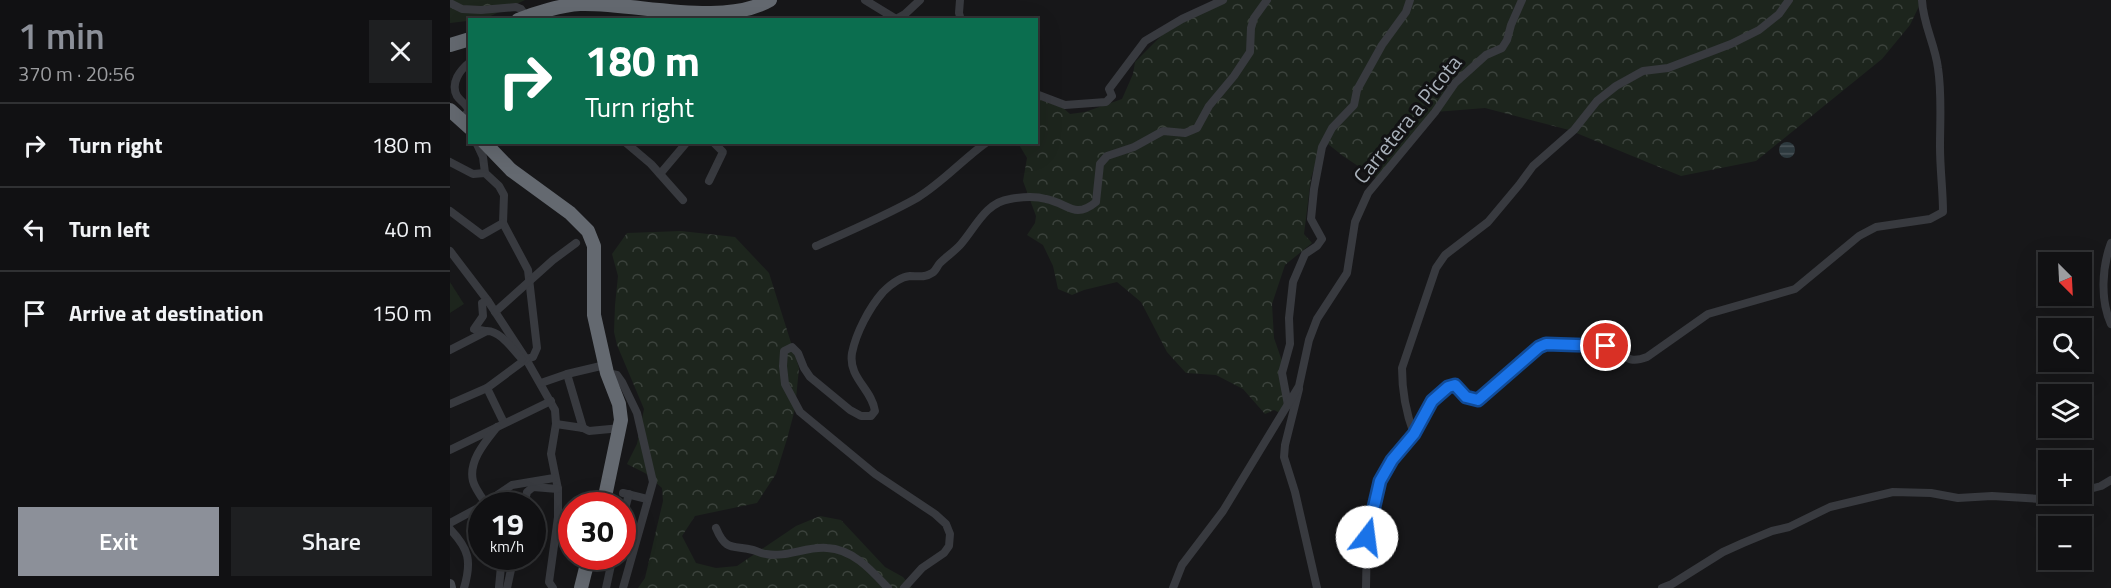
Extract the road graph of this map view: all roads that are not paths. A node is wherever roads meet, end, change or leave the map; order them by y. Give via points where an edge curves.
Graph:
1 (770, 0) edge
2 (865, 0) edge
3 (920, 0) edge
4 (960, 0) edge
5 (1223, 0) edge
6 (1267, 0) edge
7 (1410, 0) edge
8 (1522, 0) edge
9 (1789, 0) edge
10 (1922, 0) edge
11 (450, 3) edge
12 (522, 18) edge
13 (894, 18) edge
14 (898, 18) edge
15 (960, 18) edge
16 (468, 40) edge
17 (450, 45) edge
18 (468, 63) edge
19 (1038, 95) edge
20 (468, 107) edge
21 (477, 144) edge
22 (486, 144) edge
23 (627, 144) edge
24 (685, 144) edge
25 (715, 144) edge
26 (984, 144) edge
27 (450, 162) edge
28 (485, 173) junction
29 (660, 174) junction
30 (709, 181) dead end
31 (683, 200) dead end
32 (450, 211) edge
33 (503, 222) junction
34 (576, 243) dead end
35 (2111, 243) edge
36 (816, 246) dead end
37 (450, 251) edge
38 (530, 280) junction
39 (488, 302) junction
40 (495, 312) junction
41 (2111, 324) edge
42 (487, 331) junction
43 (450, 350) edge
44 (525, 360) junction
45 (606, 369) junction
46 (567, 374) junction
47 (541, 383) junction
48 (1299, 386) junction
49 (487, 388) junction
50 (551, 401) junction
51 (450, 404) edge
52 (1288, 405) junction
53 (501, 424) junction
54 (556, 424) junction
55 (583, 428) junction
56 (621, 428) junction
57 (1414, 434) junction
58 (450, 450) edge
59 (554, 478) junction
60 (2111, 480) edge
61 (2092, 488) edge
62 (558, 489) junction
63 (479, 492) edge
64 (502, 492) edge
65 (527, 492) edge
66 (606, 492) edge
67 (636, 496) edge
68 (647, 499) junction
69 (2038, 499) edge
70 (468, 514) edge
71 (450, 523) edge
72 (716, 528) dead end
73 (450, 529) edge
74 (501, 570) edge
75 (511, 570) edge
76 (586, 570) edge
77 (610, 570) edge
78 (464, 588) edge
79 (499, 588) edge
80 (507, 588) edge
81 (553, 588) edge
82 (581, 588) edge
83 (606, 588) edge
84 (623, 588) edge
85 (888, 588) edge
86 (904, 588) edge
87 (1173, 588) edge
88 (1317, 588) edge
89 (1366, 588) edge
90 (1662, 588) edge

1 - 12 highway via 747,10 718,13 579,4
2 - 13 street
3 - 14 street
4 - 15 street
5 - 19 street via 1145,41 1114,80 1109,88 1112,96 1106,102 1065,105
6 - 86 street via 1254,18 1250,52 1197,128 1185,133 1163,131 1107,156 1100,164 1096,202 1089,208 1069,209 1046,198 1011,198 995,204 932,274 897,280 881,294 858,334 851,356 854,374 874,405 871,416 850,410 810,377 792,347 784,351 785,384 800,412 875,474 946,524 949,546
7 - 52 street via 1357,90 1354,105 1327,136 1319,158 1311,219 1322,239 1305,254 1293,282 1290,344 1282,373
8 - 48 street, Carretera a Picota via 1502,48 1486,55 1455,83 1362,203 1347,273 1317,319
9 - 57 street via 1759,30 1731,44 1668,68 1643,71 1616,86 1533,166 1488,222 1444,255 1402,368 1408,418
10 - 57 street via 1942,95 1943,212 1930,219 1876,227 1859,236 1796,289 1708,314 1637,361 1630,361 1606,346 1546,344 1478,400 1466,397 1455,385 1448,387 1432,401
11 - 12 street via 462,9 516,7 522,9
16 - 17 highway
18 - 20 street via 460,69 454,86 456,95
21 - 28 street
22 - 45 highway via 511,170 588,231 594,246 594,315
23 - 29 street
24 - 29 street
25 - 30 street via 723,152
26 - 36 street via 918,197
27 - 28 street via 473,174
28 - 33 street via 504,195
29 - 31 street
32 - 33 street via 482,235
33 - 38 street
34 - 38 street
35 - 41 street via 2104,301
37 - 39 street
38 - 40 street
38 - 44 street via 537,348 533,357
39 - 40 street
39 - 42 street via 482,303 483,316 474,329
40 - 44 street
42 - 43 street
42 - 44 street via 493,331
44 - 47 street
44 - 49 street
45 - 46 street
45 - 56 highway via 619,404
45 - 68 street via 617,375 637,412 653,482
46 - 47 street
46 - 55 street
47 - 50 street
48 - 52 street, Carretera a Picota
48 - 88 street via 1284,457
49 - 51 street
49 - 53 street
50 - 53 street
50 - 54 street
52 - 87 street, Carretera a Picota via 1223,511 1182,565
53 - 58 street
53 - 63 street via 478,452 472,481
54 - 55 street
54 - 59 street via 551,454
55 - 56 street via 590,432
56 - 66 highway
57 - 89 street via 1380,481 1367,537
59 - 62 street
59 - 64 street via 512,485
60 - 61 street
62 - 65 street via 533,487
62 - 81 street via 549,582
67 - 68 street
68 - 84 street
69 - 90 street via 1893,492 1830,507 1772,531 1723,552
70 - 71 street
72 - 85 street via 725,543 767,555 827,548 845,553 862,562
73 - 78 street via 464,544 468,559
74 - 79 street
75 - 80 street
76 - 82 highway
77 - 83 street

